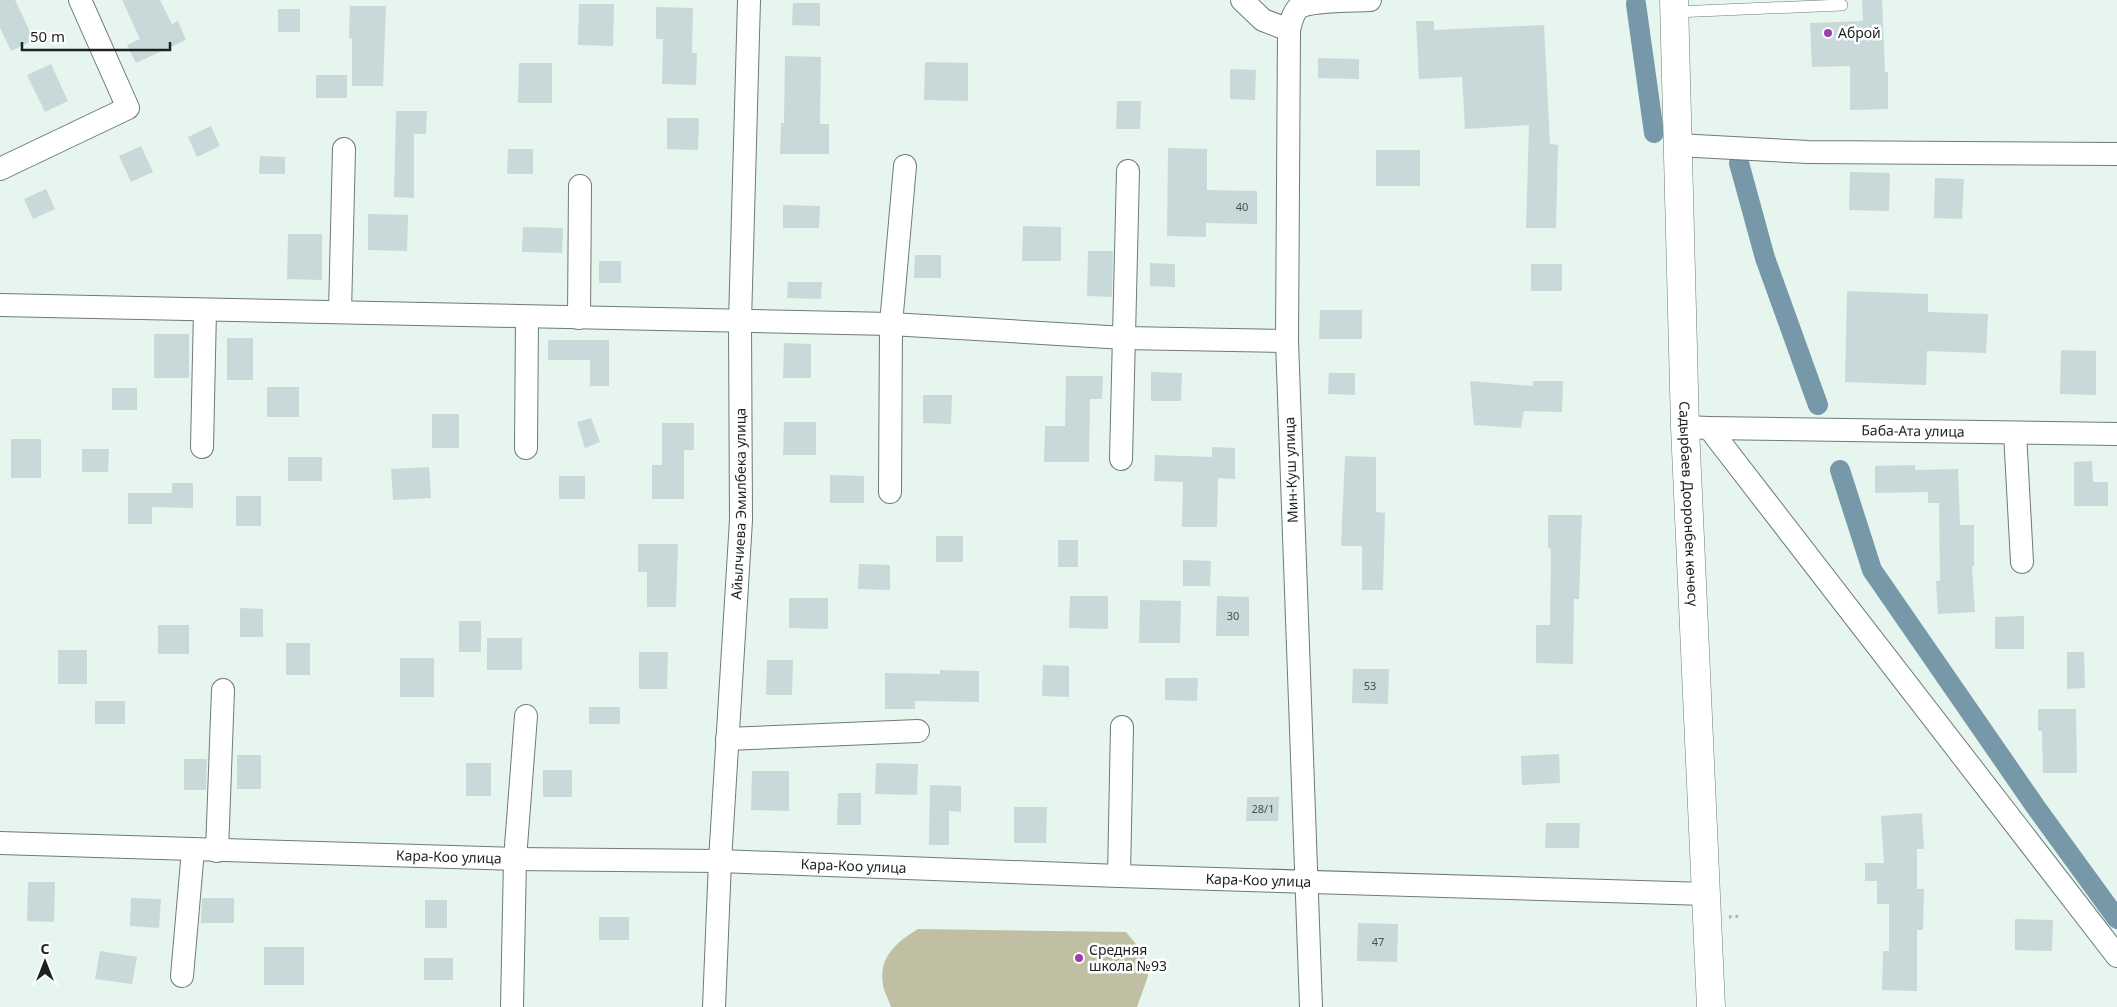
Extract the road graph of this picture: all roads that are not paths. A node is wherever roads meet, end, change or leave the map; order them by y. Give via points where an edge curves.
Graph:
1 (80, 0) edge
2 (749, 0) edge
3 (1242, 0) edge
4 (1370, 0) edge
5 (1842, 5) dead end
6 (1675, 6) edge
7 (1289, 30) junction
8 (1677, 145) junction
9 (344, 150) dead end
10 (2117, 154) edge
11 (905, 166) dead end
12 (0, 169) edge
13 (1128, 171) dead end
14 (580, 186) dead end
15 (0, 305) edge
16 (205, 310) junction
17 (340, 312) junction
18 (527, 318) junction
19 (579, 318) junction
20 (740, 322) junction
21 (891, 324) junction
22 (1125, 338) junction
23 (1286, 341) junction
24 (1697, 428) junction
25 (2016, 433) junction
26 (2117, 434) edge
27 (202, 447) dead end
28 (526, 448) dead end
29 (1121, 459) dead end
30 (890, 492) dead end
31 (2022, 562) dead end
32 (222, 690) dead end
33 (526, 716) dead end
34 (1122, 727) dead end
35 (918, 731) dead end
36 (727, 738) junction
37 (0, 844) edge
38 (193, 850) junction
39 (218, 850) junction
40 (515, 859) junction
41 (720, 861) junction
42 (1118, 876) junction
43 (1306, 882) junction
44 (1706, 894) junction
45 (2117, 956) edge
46 (182, 976) dead end
47 (512, 1007) edge
48 (714, 1007) edge
49 (1311, 1007) edge
50 (1711, 1007) edge

1 - 12 street via 128,108
2 - 20 street, Айылчиева Эмилбека улица
3 - 7 street via 1263,20
4 - 7 street, Мин-Куш улица via 1310,3 1300,7 1292,17
5 - 6 lane
6 - 8 main road, Садырбаев Дооронбек көчөсү
7 - 23 street, Мин-Куш улица
8 - 10 street via 1808,152
8 - 24 main road, Садырбаев Дооронбек көчөсү
9 - 17 street
11 - 21 street
13 - 22 street
14 - 19 street
15 - 16 street
16 - 17 street
16 - 27 street
17 - 18 street
18 - 19 street
18 - 28 street
19 - 20 street
20 - 21 street
20 - 36 street, Айылчиева Эмилбека улица via 741,520
21 - 22 street
21 - 30 street
22 - 23 street
22 - 29 street
23 - 43 street, Мин-Куш улица
24 - 25 street, Баба-Ата улица
24 - 44 main road, Садырбаев Дооронбек көчөсү
24 - 45 street
25 - 26 street, Баба-Ата улица
25 - 31 street
32 - 39 street
33 - 40 street
34 - 42 street
35 - 36 street
36 - 41 street, Айылчиева Эмилбека улица
37 - 38 street, Кара-Коо улица
38 - 39 street, Кара-Коо улица
38 - 46 street
39 - 40 street, Кара-Коо улица
40 - 41 street, Кара-Коо улица
40 - 47 street
41 - 42 street, Кара-Коо улица
41 - 48 street, Айылчиева Эмилбека улица
42 - 43 street, Кара-Коо улица
43 - 44 street, Кара-Коо улица
43 - 49 street, Мин-Куш улица
44 - 50 main road, Садырбаев Дооронбек көчөсү

